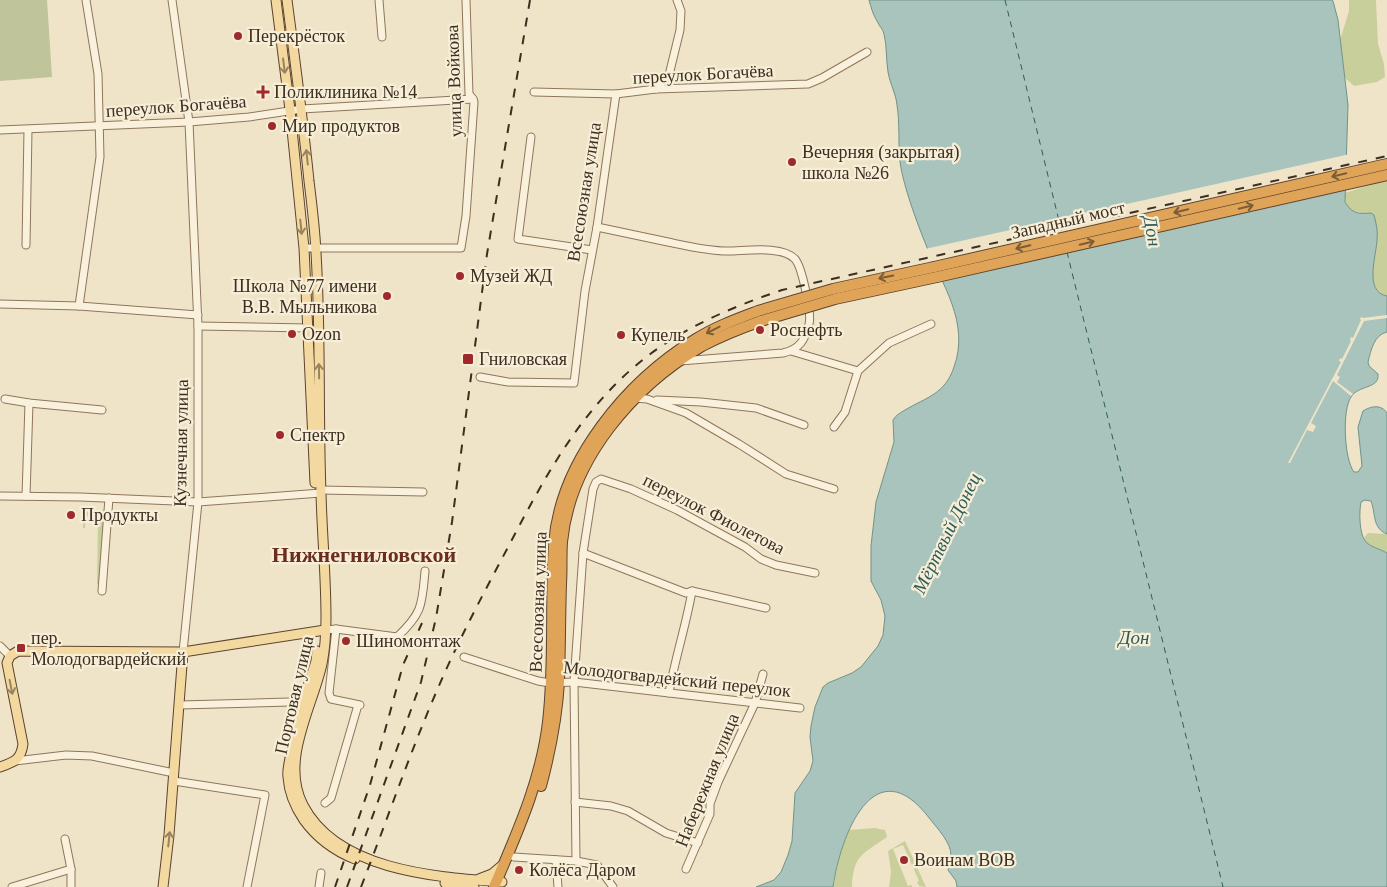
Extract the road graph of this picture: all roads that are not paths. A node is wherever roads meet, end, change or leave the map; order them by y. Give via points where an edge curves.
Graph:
1 (86, 0) edge
2 (172, 0) edge
3 (276, 0) edge
4 (288, 0) edge
5 (379, 0) edge
6 (466, 0) edge
7 (677, 0) edge
8 (382, 37) dead end
9 (867, 52) dead end
10 (656, 89) junction
11 (534, 92) dead end
12 (616, 94) junction
13 (473, 99) junction
14 (302, 109) junction
15 (290, 110) junction
16 (189, 122) junction
17 (100, 127) junction
18 (0, 130) edge
19 (28, 130) junction
20 (532, 137) dead end
21 (1387, 164) edge
22 (1387, 175) edge
23 (597, 227) junction
24 (26, 245) dead end
25 (304, 248) junction
26 (316, 248) junction
27 (592, 250) junction
28 (0, 304) edge
29 (79, 306) junction
30 (198, 315) junction
31 (759, 316) junction
32 (931, 324) dead end
33 (198, 326) junction
34 (308, 328) junction
35 (791, 351) junction
36 (684, 355) junction
37 (858, 371) junction
38 (480, 377) dead end
39 (635, 398) junction
40 (5, 399) dead end
41 (647, 399) junction
42 (29, 403) junction
43 (102, 410) dead end
44 (804, 425) dead end
45 (834, 427) dead end
46 (834, 488) dead end
47 (319, 492) junction
48 (423, 492) dead end
49 (0, 496) edge
50 (26, 496) junction
51 (109, 498) junction
52 (198, 502) junction
53 (582, 553) junction
54 (425, 571) dead end
55 (815, 573) dead end
56 (102, 591) dead end
57 (692, 591) junction
58 (766, 608) dead end
59 (336, 629) junction
60 (322, 630) junction
61 (0, 646) edge
62 (183, 652) junction
63 (10, 656) junction
64 (464, 657) dead end
65 (763, 674) dead end
66 (574, 682) junction
67 (554, 683) junction
68 (670, 693) junction
69 (289, 702) dead end
70 (755, 703) junction
71 (180, 705) junction
72 (800, 708) dead end
73 (15, 761) junction
74 (0, 767) edge
75 (174, 777) junction
76 (575, 802) junction
77 (325, 803) dead end
78 (65, 839) dead end
79 (698, 843) junction
80 (514, 857) junction
81 (556, 860) junction
82 (576, 861) junction
83 (504, 864) junction
84 (71, 869) junction
85 (686, 869) dead end
86 (321, 873) dead end
87 (498, 884) edge
88 (473, 885) edge
89 (12, 887) edge
90 (71, 887) edge
91 (163, 887) edge
92 (247, 887) edge
93 (319, 887) edge
94 (558, 887) edge
95 (613, 887) edge

1 - 17 street via 98,74
2 - 16 street, Кузнечная улица
3 -> 15 main road, Портовая улица
4 - 14 main road, Портовая улица
5 - 8 street
6 - 13 street, улица Войкова via 469,94
7 - 10 street via 681,11 680,30 669,75
9 - 10 street, переулок Богачёва via 808,84
10 - 12 street, переулок Богачёва
11 - 12 street, переулок Богачёва
12 - 23 street, Всесоюзная улица
13 - 14 street, переулок Богачёва
13 - 26 street, улица Войкова via 461,248
14 - 15 street, переулок Богачёва
26 -> 14 main road, Портовая улица
15 - 16 street, переулок Богачёва
15 -> 25 main road, Портовая улица
16 - 17 street, переулок Богачёва
16 - 30 street, Кузнечная улица
17 - 19 street, переулок Богачёва
17 - 29 street via 100,157
18 - 19 street, переулок Богачёва
19 - 24 street
20 - 27 street via 518,239
21 -> 31 highway, Западный мост, bridge via 832,289
31 -> 22 highway, Западный мост, bridge
23 - 27 street, Всесоюзная улица
23 - 35 street via 725,251 775,250 795,258 802,275 810,321 806,338
25 - 26 street
25 - 34 main road, Портовая улица
47 -> 26 main road, Портовая улица
27 - 38 street, Всесоюзная улица via 574,384 508,382
28 - 29 street
29 - 30 street
30 - 33 street, Кузнечная улица
31 - 36 highway, Всесоюзная улица via 727,323
32 - 37 street via 889,343
33 - 34 street
33 - 52 street, Кузнечная улица
34 - 47 main road, Портовая улица
35 - 36 street
35 - 37 street
36 - 39 highway, Всесоюзная улица
36 - 67 highway, Всесоюзная улица via 630,392 605,421 576,468 564,496 554,543
37 - 45 street via 845,412
39 - 41 street
39 - 67 highway, Всесоюзная улица via 611,425 571,498 562,542
40 - 42 street
41 - 44 street via 756,408
41 - 46 street via 686,413 786,474
42 - 43 street
42 - 50 street
47 - 48 street
47 - 52 street
47 - 60 main road, Портовая улица
49 - 50 street
50 - 51 street
51 - 52 street
51 - 56 street
52 - 62 street, Кузнечная улица
53 - 55 street, переулок Фиолетова via 593,489 600,479 677,510 761,559
53 - 57 street via 686,593
53 - 66 street
54 - 59 street via 421,607 411,624 397,637
57 - 58 street
57 - 68 street
59 - 60 street
59 - 77 street via 329,693 331,699 360,705 332,798
60 - 62 main road
60 - 88 main road, Портовая улица via 292,742 288,776 299,812 318,836 352,858 419,879
61 - 63 street
62 - 63 main road via 22,651
62 - 71 main road, Кузнечная улица
63 -> 73 main road via 7,663 23,744 22,753
64 - 67 street, Молодогвардейский переулок via 538,681
65 - 70 street, Набережная улица
66 - 67 street, Молодогвардейский переулок
66 - 68 street, Молодогвардейский переулок
66 - 76 street
67 - 80 highway, Всесоюзная улица via 554,724 547,763
67 - 83 highway, Всесоюзная улица via 533,790
68 - 70 street, Молодогвардейский переулок
69 - 71 street
70 - 72 street, Молодогвардейский переулок
70 - 79 street, Набережная улица via 718,782
71 - 75 main road, Кузнечная улица
73 - 74 main road
73 - 75 street via 66,755 92,756
91 -> 75 main road, Кузнечная улица
75 - 92 street via 265,795
76 - 79 street via 628,811 666,833
76 - 82 street
78 - 84 street
79 - 85 street, Набережная улица
80 - 81 street
80 - 87 highway, Всесоюзная улица
81 - 82 street
81 - 94 street
82 - 95 street via 596,865
83 - 87 highway, Всесоюзная улица
83 - 88 main road
84 - 89 street
84 - 90 street
86 - 93 street
87 - 88 main road, Портовая улица

